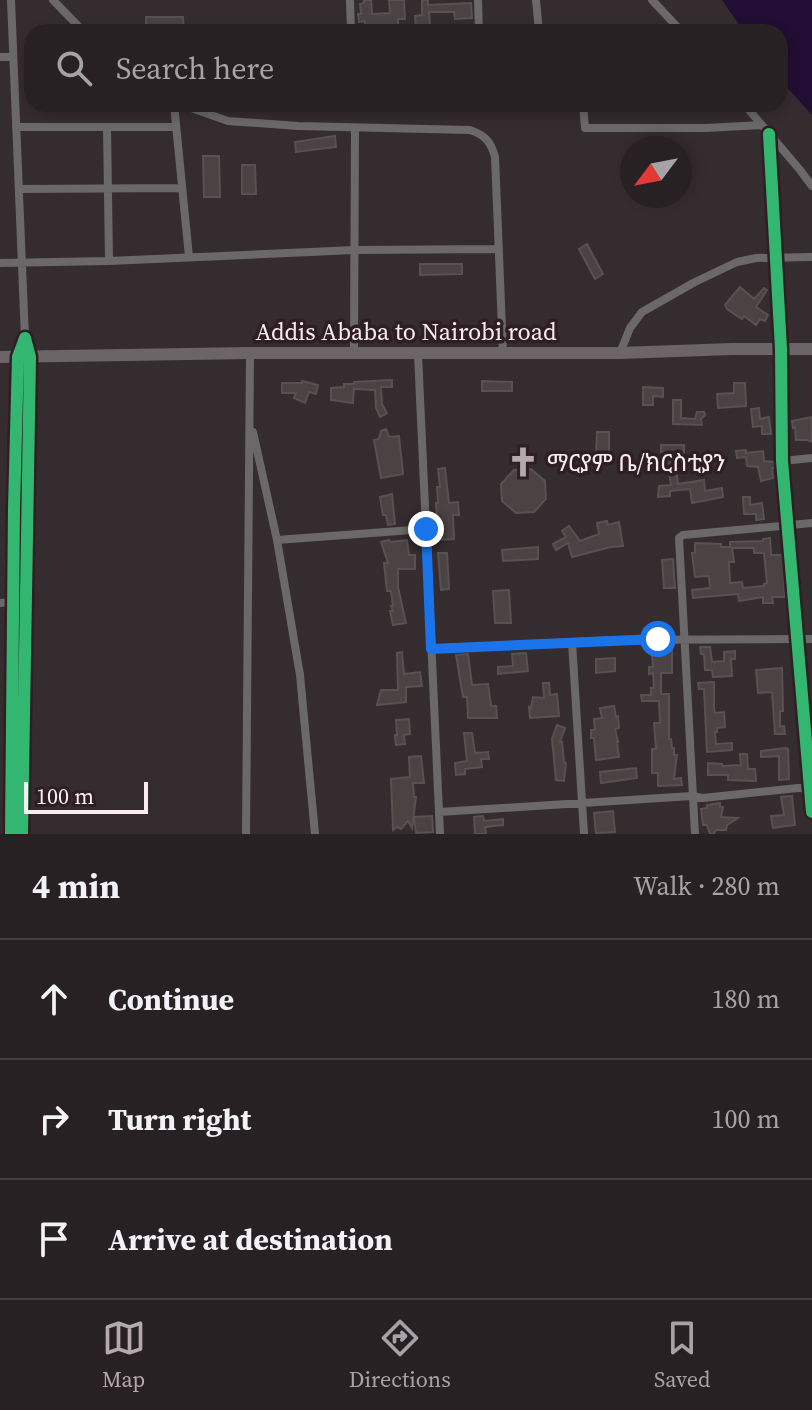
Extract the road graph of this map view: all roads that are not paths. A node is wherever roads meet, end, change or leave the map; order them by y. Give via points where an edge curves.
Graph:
1 (11, 0) edge
2 (53, 0) edge
3 (350, 0) edge
4 (478, 0) edge
5 (536, 0) edge
6 (652, 0) edge
7 (76, 24) edge
8 (351, 24) edge
9 (479, 24) edge
10 (538, 24) edge
11 (674, 24) edge
12 (0, 57) edge
13 (13, 57) junction
14 (177, 112) edge
15 (209, 112) edge
16 (584, 112) edge
17 (750, 112) edge
18 (761, 125) junction
19 (16, 127) junction
20 (107, 127) junction
21 (176, 127) junction
22 (355, 128) junction
23 (769, 134) junction
24 (812, 186) edge
25 (182, 188) junction
26 (19, 189) junction
27 (108, 189) junction
28 (499, 249) junction
29 (355, 250) junction
30 (776, 256) junction
31 (189, 257) junction
32 (812, 257) edge
33 (109, 261) junction
34 (0, 263) edge
35 (22, 263) junction
36 (781, 349) junction
37 (812, 349) edge
38 (250, 353) junction
39 (354, 353) junction
40 (503, 353) junction
41 (620, 353) junction
42 (418, 354) junction
43 (0, 357) edge
44 (24, 357) junction
45 (249, 418) junction
46 (812, 458) edge
47 (782, 461) junction
48 (812, 523) edge
49 (788, 526) junction
50 (426, 529) junction
51 (277, 540) junction
52 (13, 602) junction
53 (0, 603) edge
54 (684, 638) junction
55 (812, 639) edge
56 (798, 640) junction
57 (572, 642) junction
58 (431, 649) junction
59 (812, 794) edge
60 (692, 796) junction
61 (581, 803) junction
62 (439, 812) junction
63 (812, 812) edge
64 (0, 832) edge
65 (11, 833) edge
66 (22, 834) edge
67 (246, 834) edge
68 (315, 834) edge
69 (440, 834) edge
70 (584, 834) edge
71 (695, 834) edge

1 - 13 street
2 - 7 street
3 - 8 street
4 - 9 street
5 - 10 street
6 - 11 street
12 - 13 street
13 - 19 street
14 - 21 street
15 - 22 street via 228,121
16 - 18 street via 585,128
17 - 18 street
18 - 23 street
19 - 20 street
19 - 26 street
20 - 21 street
20 - 27 street
21 - 25 street
22 - 28 street via 482,134 495,157
22 - 29 street
23 - 24 street
23 - 30 street
25 - 27 street
25 - 31 street
26 - 27 street
26 - 35 street
27 - 33 street
28 - 29 street
28 - 40 street
29 - 31 street
29 - 39 street
30 - 32 street
30 - 36 street
30 - 41 street via 737,262 642,312
31 - 33 street
33 - 35 street
34 - 35 street
35 - 44 street
36 - 37 highway, Addis Ababa to Nairobi road
36 - 41 highway, Addis Ababa to Nairobi road
36 - 47 street
38 - 39 highway, Addis Ababa to Nairobi road
38 - 44 highway, Addis Ababa to Nairobi road
38 - 45 street
39 - 42 highway, Addis Ababa to Nairobi road
40 - 41 highway, Addis Ababa to Nairobi road
40 - 42 highway, Addis Ababa to Nairobi road
42 - 50 street
43 - 44 highway, Addis Ababa to Nairobi road
44 - 52 street
44 - 66 street
45 - 51 street
45 - 67 street
46 - 47 street
47 - 49 street
48 - 49 street
49 - 54 street via 681,536
49 - 56 street
50 - 51 street
50 - 58 street
51 - 68 street via 300,675
52 - 53 street
52 - 65 street
54 - 56 street
54 - 57 street
54 - 60 street
55 - 56 street
56 - 59 street
57 - 58 street
57 - 61 street
58 - 62 street
59 - 60 street via 798,788
59 - 63 street
60 - 61 street
60 - 71 street
61 - 62 street
61 - 70 street
62 - 69 street
64 - 65 street

